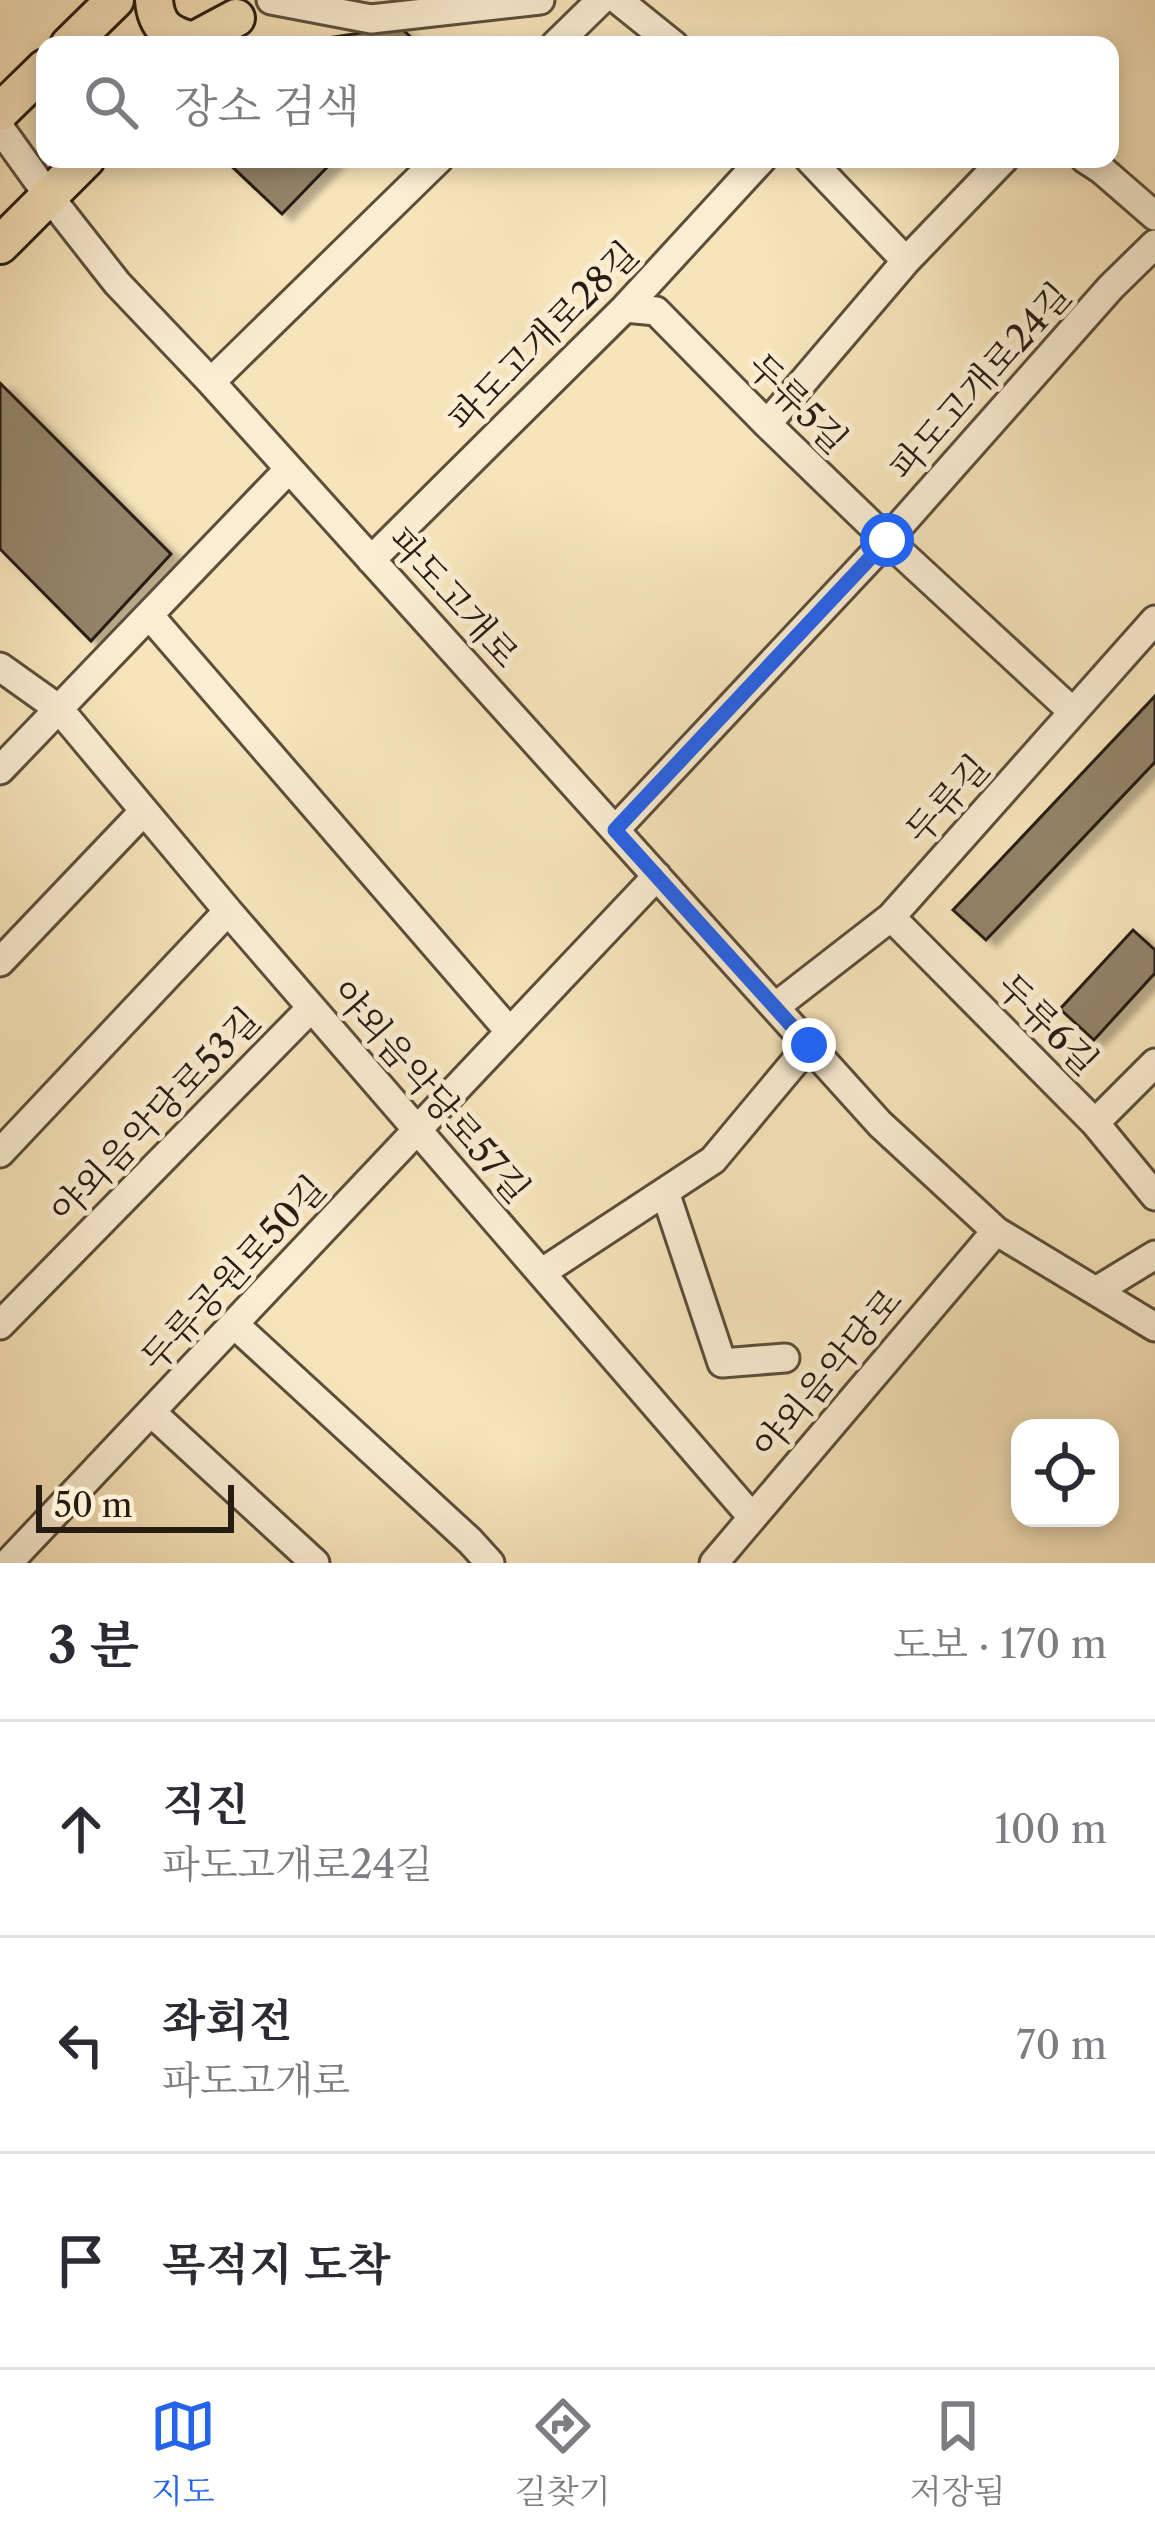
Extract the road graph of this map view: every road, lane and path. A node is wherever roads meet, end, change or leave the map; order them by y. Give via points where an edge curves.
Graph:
1 (116, 0) edge
2 (154, 0) edge
3 (272, 0) edge
4 (540, 0) edge
5 (601, 0) edge
6 (618, 0) edge
7 (245, 9) edge
8 (78, 36) edge
9 (173, 36) edge
10 (201, 36) edge
11 (216, 36) edge
12 (564, 36) edge
13 (663, 36) edge
14 (36, 77) edge
15 (0, 112) edge
16 (0, 128) edge
17 (76, 168) edge
18 (430, 168) edge
19 (754, 168) edge
20 (818, 168) edge
21 (995, 168) edge
22 (1099, 168) edge
23 (48, 195) junction
24 (1155, 216) edge
25 (1155, 244) edge
26 (0, 245) edge
27 (906, 260) junction
28 (625, 308) junction
29 (212, 382) junction
30 (767, 424) junction
31 (289, 469) junction
32 (887, 540) junction
33 (371, 560) junction
34 (149, 615) junction
35 (1155, 620) edge
36 (0, 667) edge
37 (59, 709) junction
38 (1073, 712) junction
39 (0, 770) edge
40 (144, 811) junction
41 (615, 830) junction
42 (657, 876) junction
43 (228, 911) junction
44 (891, 917) junction
45 (0, 962) edge
46 (311, 1007) junction
47 (776, 1007) junction
48 (510, 1032) junction
49 (809, 1045) junction
50 (1155, 1063) edge
51 (1095, 1123) junction
52 (417, 1130) junction
53 (0, 1153) edge
54 (665, 1192) junction
55 (1155, 1196) edge
56 (996, 1231) junction
57 (1155, 1255) edge
58 (541, 1273) junction
59 (1096, 1291) junction
60 (234, 1324) junction
61 (0, 1325) edge
62 (1155, 1327) edge
63 (784, 1358) dead end
64 (151, 1412) junction
65 (752, 1517) junction
66 (10, 1558) edge
67 (315, 1563) edge
68 (490, 1563) edge
69 (714, 1563) edge

1 - 8 main road
2 - 9 main road via 155,16
3 - 4 street via 370,19
5 - 12 street
6 - 13 street
7 - 10 main road
7 - 11 main road
14 - 15 main road
16 - 23 street, 파도고개로
17 - 23 main road
18 - 29 street
19 - 28 street, 파도고개로28길
20 - 27 street
21 - 27 street
22 - 24 street
23 - 26 main road
23 - 29 street, 파도고개로 via 117,283
25 - 32 street, 파도고개로24길
27 - 30 street
28 - 30 street, 두류5길 via 656,311
28 - 33 street, 파도고개로28길
29 - 31 street, 파도고개로
30 - 32 street, 두류5길
31 - 33 street, 파도고개로
31 - 34 street
32 - 38 street, 두류5길
32 - 41 street, 파도고개로24길
33 - 41 street, 파도고개로
34 - 37 street
34 - 48 street
35 - 38 street, 두류길
36 - 37 street, 야외음악당로57길
37 - 39 street
37 - 40 street, 야외음악당로57길
38 - 44 street, 두류길
40 - 43 street, 야외음악당로57길
40 - 45 street
41 - 42 street, 파도고개로
42 - 47 street, 파도고개로
42 - 48 street, 두류공원로50길
43 - 46 street, 야외음악당로57길
43 - 53 street
44 - 47 street, 두류길
44 - 51 street, 두류6길
46 - 52 street, 야외음악당로57길
46 - 61 street, 야외음악당로53길
47 - 49 street, 파도고개로
48 - 52 street, 두류공원로50길
49 - 54 street via 713,1160
49 - 56 street, 파도고개로
50 - 51 street, 두류6길
51 - 55 street
52 - 58 street, 야외음악당로57길
52 - 60 street, 두류공원로50길
54 - 58 street
54 - 63 street, 야외음악당로 via 722,1364
56 - 59 street, 파도고개로
56 - 65 street, 야외음악당로
57 - 59 street
58 - 65 street, 야외음악당로57길
59 - 62 street, 파도고개로
60 - 64 street, 두류공원로50길
60 - 68 street
64 - 66 street, 두류공원로50길
64 - 67 street
65 - 69 street, 야외음악당로

